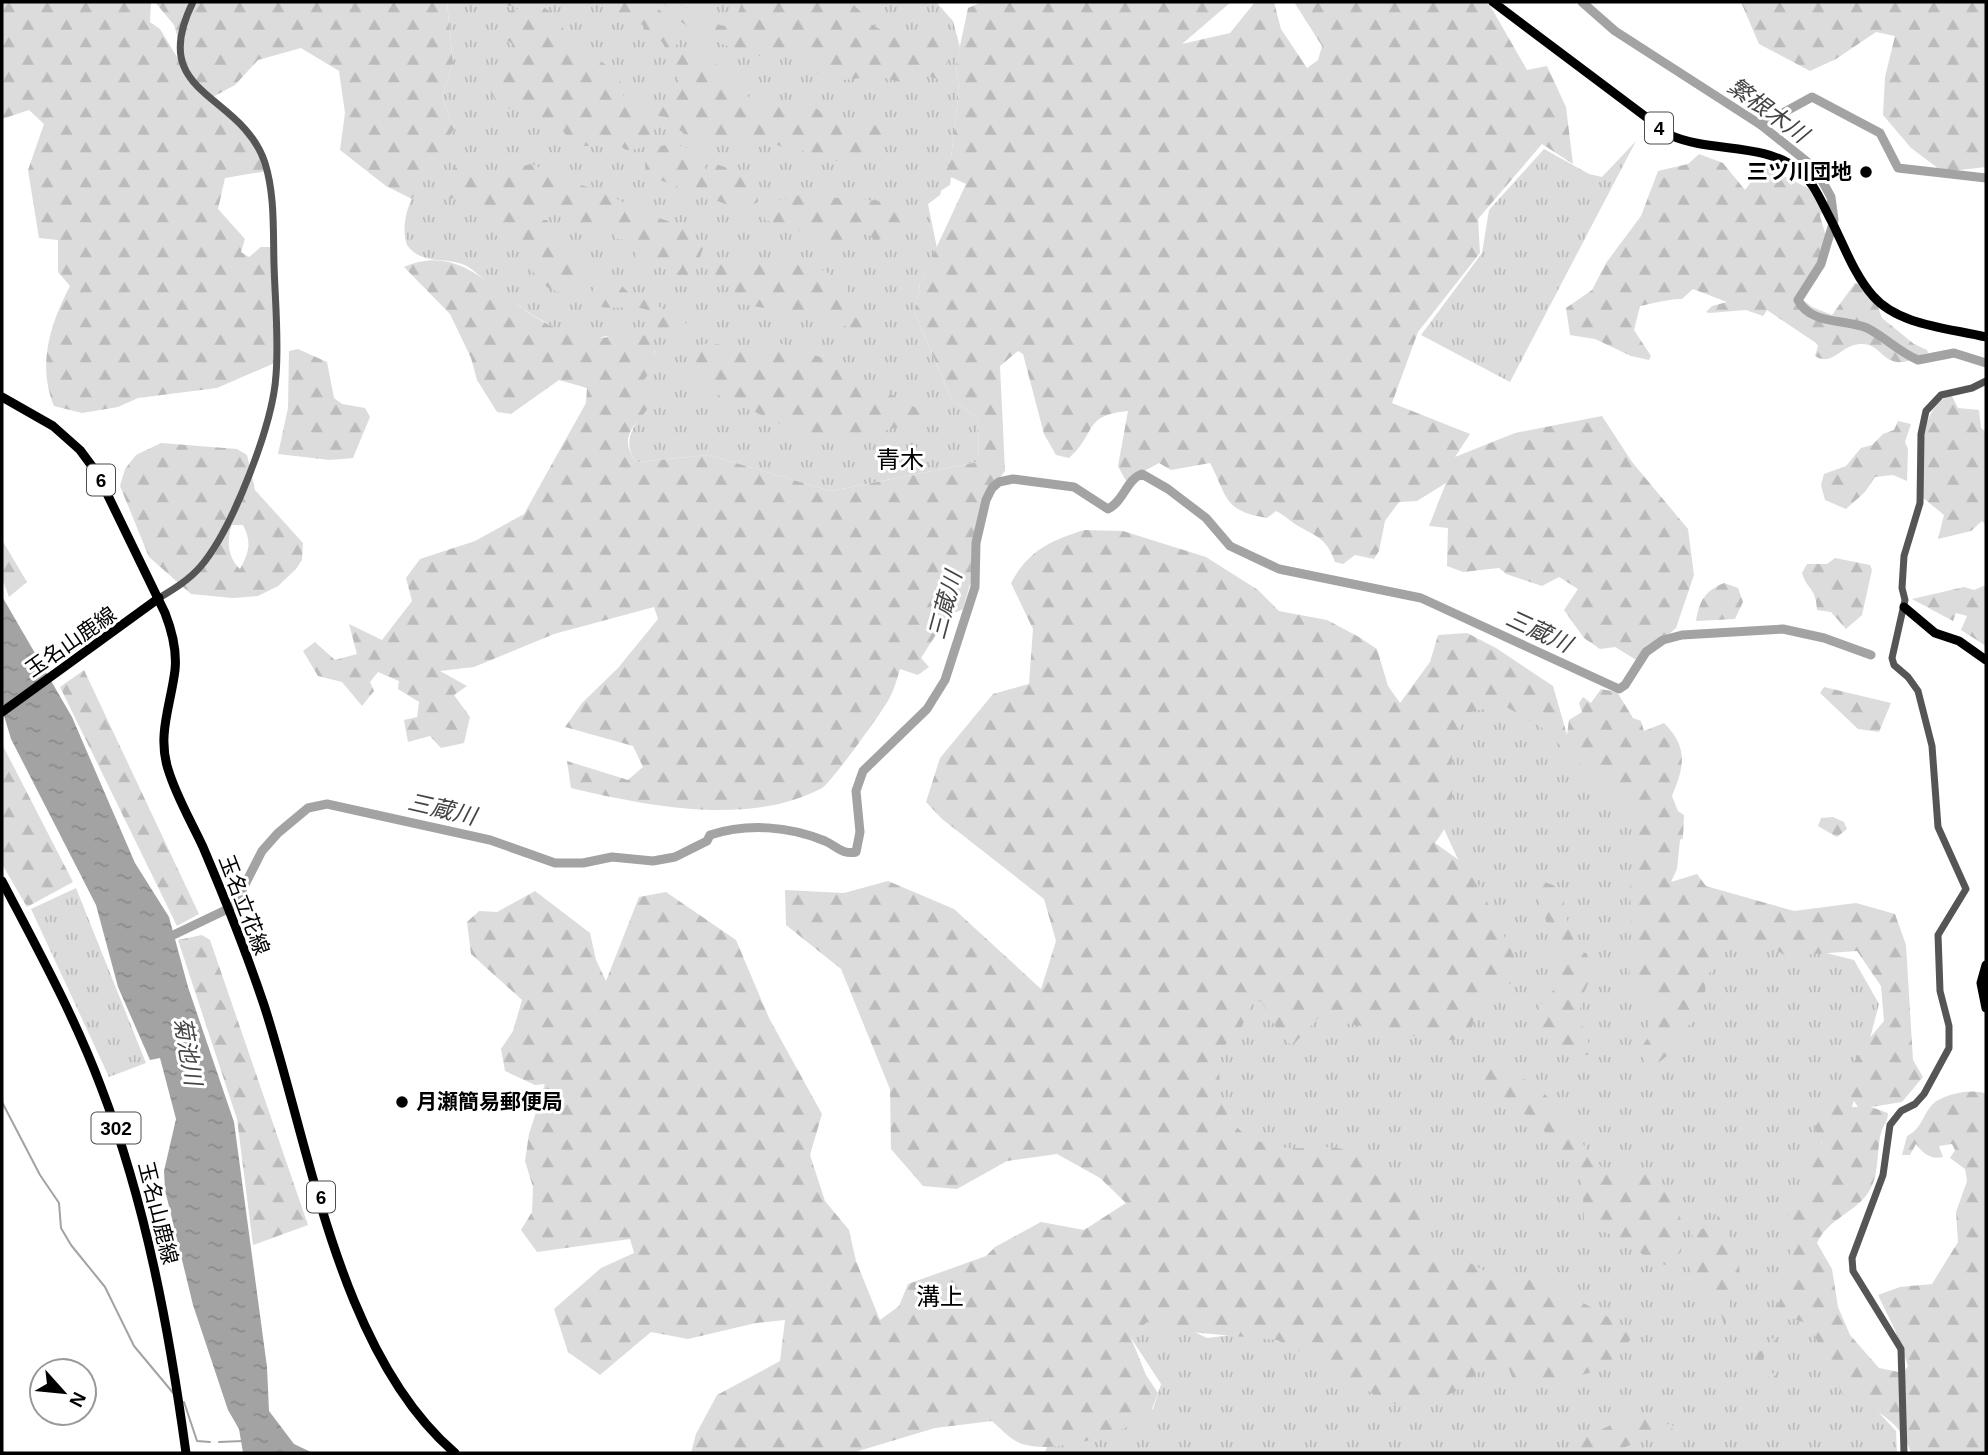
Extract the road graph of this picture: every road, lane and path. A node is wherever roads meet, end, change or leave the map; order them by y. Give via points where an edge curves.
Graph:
1 (193, 2) edge
2 (1493, 2) edge
3 (1986, 337) edge
4 (1986, 381) edge
5 (2, 397) edge
6 (159, 598) junction
7 (1904, 607) junction
8 (1986, 660) edge
9 (2, 712) edge
10 (2, 881) edge
11 (1986, 965) edge
12 (1986, 1007) edge
13 (186, 1453) edge
14 (455, 1453) edge
15 (1904, 1453) edge

1 - 6 street via 180,34 183,67 197,86 247,130 267,171 276,376 267,427 221,533 193,574
2 - 3 main road, 4 via 1670,135 1787,162 1808,181 1872,296 1887,309 1911,319
4 - 7 street via 1941,395 1927,411 1921,434 1919,513 1902,570
5 - 6 main road, 玉名立花線 / 6 via 53,426 80,450 97,473
6 - 9 main road, 玉名山鹿線
6 - 14 main road, 玉名立花線 / 6 via 172,635 174,659 163,732 167,769 233,918 264,1004 344,1269 371,1341 410,1405
7 - 8 main road via 1935,633 1959,641
7 - 15 street via 1892,658 1918,691 1932,746 1938,827 1966,889 1938,935 1949,1048 1924,1094 1894,1116 1883,1175 1852,1258 1853,1270 1901,1349
10 - 13 main road, 玉名山鹿線 / 302 via 101,1085 127,1161 165,1311
11 - 12 main road via 1981,983

